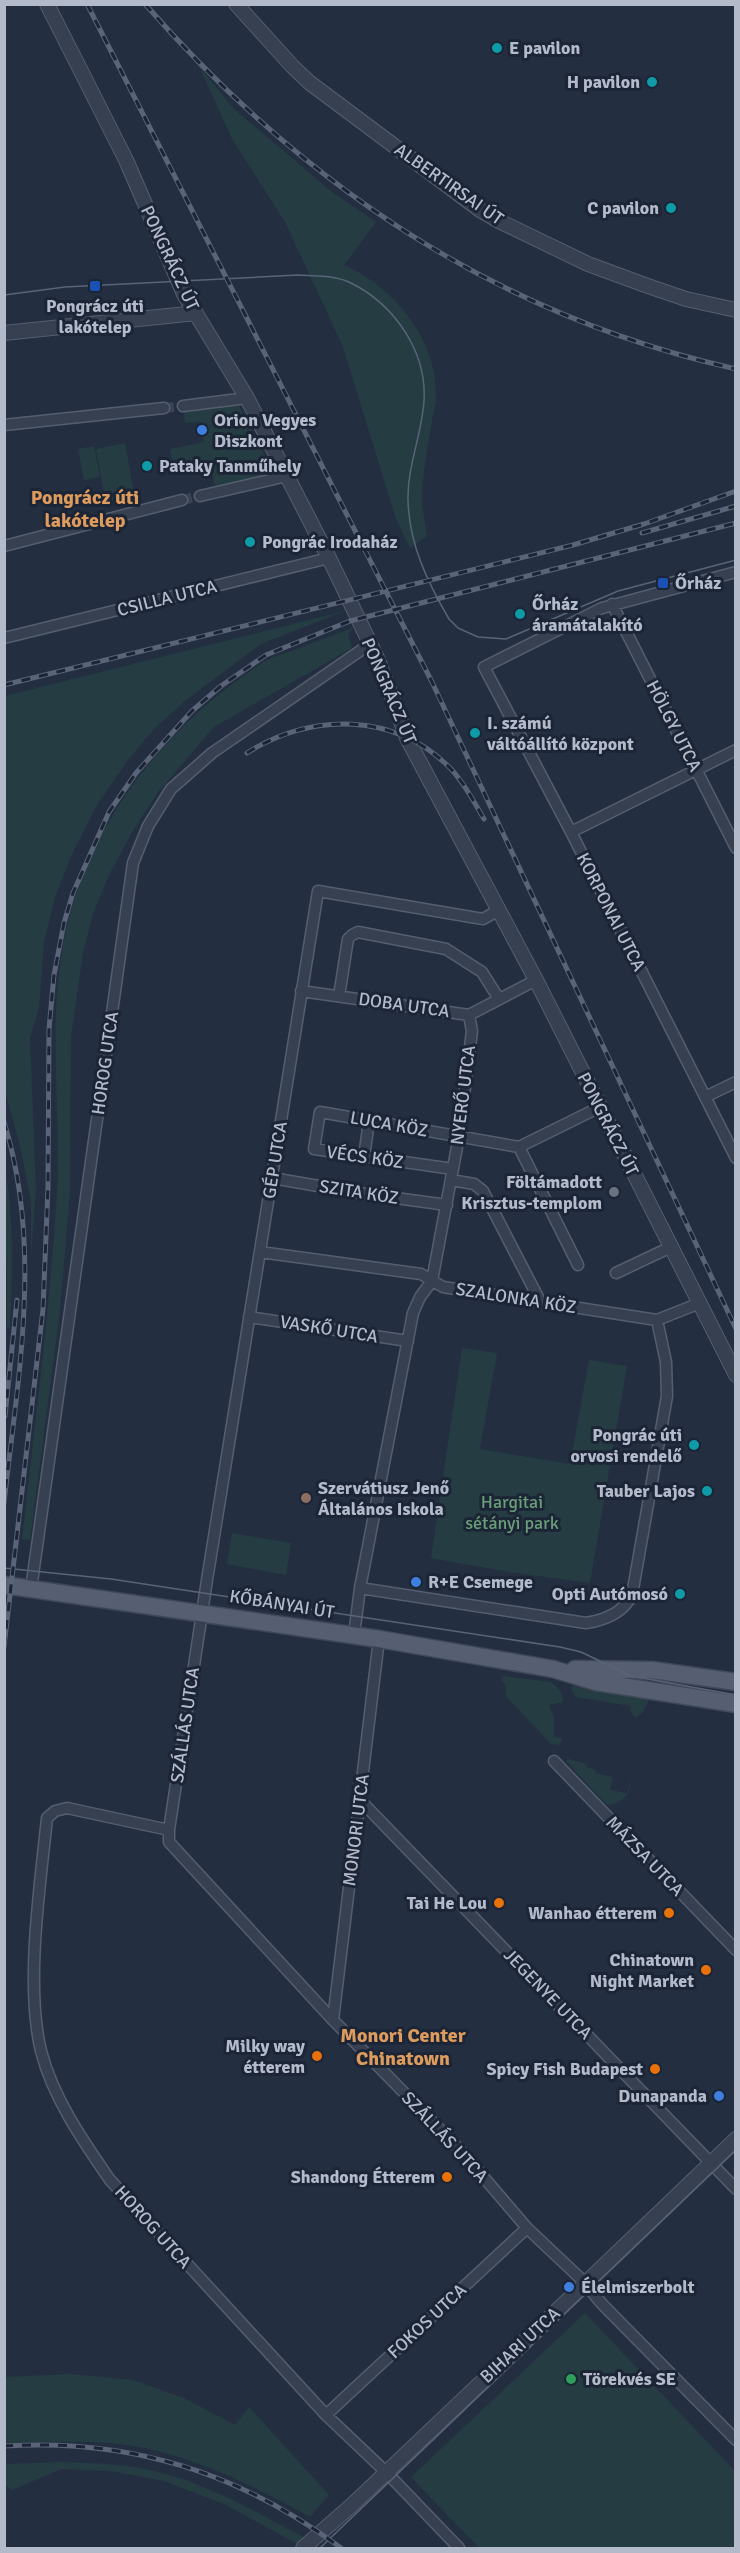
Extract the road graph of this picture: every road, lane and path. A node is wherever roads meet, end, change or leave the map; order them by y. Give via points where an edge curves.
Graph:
1 (47, 4) edge
2 (236, 4) edge
3 (735, 310) edge
4 (195, 314) junction
5 (4, 333) edge
6 (246, 398) junction
7 (183, 406) tunnel mouth
8 (163, 408) tunnel mouth
9 (4, 424) edge
10 (287, 476) junction
11 (200, 496) tunnel mouth
12 (182, 500) tunnel mouth
13 (4, 546) edge
14 (329, 558) junction
15 (735, 572) edge
16 (612, 604) junction
17 (4, 638) edge
18 (370, 644) junction
19 (735, 750) edge
20 (696, 769) junction
21 (571, 832) junction
22 (735, 848) edge
23 (499, 910) junction
24 (536, 980) junction
25 (301, 991) junction
26 (339, 996) junction
27 (499, 999) junction
28 (469, 1015) junction
29 (735, 1082) edge
30 (705, 1097) junction
31 (600, 1107) junction
32 (320, 1112) joint
33 (369, 1121) junction
34 (459, 1136) junction
35 (519, 1147) junction
36 (364, 1157) junction
37 (735, 1158) edge
38 (452, 1174) junction
39 (272, 1178) junction
40 (447, 1205) junction
41 (671, 1247) junction
42 (260, 1252) junction
43 (578, 1265) dead end
44 (616, 1273) dead end
45 (432, 1281) junction
46 (541, 1303) junction
47 (700, 1303) junction
48 (249, 1317) junction
49 (657, 1320) junction
50 (408, 1341) junction
51 (735, 1375) edge
52 (4, 1585) edge
53 (360, 1588) junction
54 (31, 1589) junction
55 (202, 1612) junction
56 (354, 1635) junction
57 (380, 1639) junction
58 (553, 1669) junction
59 (735, 1682) edge
60 (735, 1704) edge
61 (554, 1761) dead end
62 (359, 1799) junction
63 (169, 1830) junction
64 (735, 1950) edge
65 (333, 2020) junction
66 (735, 2139) edge
67 (711, 2163) junction
68 (735, 2189) edge
69 (527, 2228) junction
70 (584, 2283) junction
71 (326, 2415) junction
72 (735, 2440) edge
73 (386, 2472) junction
74 (303, 2548) edge
75 (459, 2548) edge

1 - 4 street, PONGRÁCZ ÚT via 126,160
2 - 3 street, ALBERTIRSAI ÚT via 310,83 480,210 588,264 686,299
4 - 5 street
4 - 6 street, PONGRÁCZ ÚT
6 - 7 street
6 - 10 street, PONGRÁCZ ÚT
8 - 9 street
10 - 11 street
10 - 14 street, PONGRÁCZ ÚT
12 - 13 street
14 - 17 street, CSILLA UTCA
14 - 18 street, PONGRÁCZ ÚT
15 - 16 street
16 - 20 street, HÖLGY UTCA
16 - 21 street, KORPONAI UTCA via 484,667
18 - 23 street, PONGRÁCZ ÚT via 407,738
18 - 54 street, HOROG UTCA via 212,753 171,789 148,826 133,863
19 - 20 street
20 - 21 street
20 - 22 street, HÖLGY UTCA
21 - 30 street, KORPONAI UTCA
23 - 24 street, PONGRÁCZ ÚT
23 - 25 street, GÉP UTCA via 483,919 318,891
24 - 27 street, DOBA UTCA
24 - 31 street, PONGRÁCZ ÚT
25 - 26 street, DOBA UTCA
25 - 39 street, GÉP UTCA
26 - 27 street via 348,939 358,932 446,949 482,972
26 - 28 street, DOBA UTCA
27 - 28 street, DOBA UTCA
28 - 34 street, NYERŐ UTCA via 472,1031
29 - 30 street
30 - 37 street, KORPONAI UTCA
31 - 35 street
31 - 41 street, PONGRÁCZ ÚT
32 - 33 street, LUCA KÖZ
32 - 36 street, VÉCS KÖZ via 315,1149
33 - 34 street, LUCA KÖZ
33 - 36 street
34 - 35 street, LUCA KÖZ
34 - 38 street, NYERŐ UTCA
35 - 43 street
36 - 38 street, VÉCS KÖZ
38 - 40 street, NYERŐ UTCA
38 - 46 street, VÉCS KÖZ via 483,1191
39 - 40 street, SZITA KÖZ
39 - 42 street, GÉP UTCA
40 - 45 street, NYERŐ UTCA
41 - 44 street
41 - 47 street, PONGRÁCZ ÚT
42 - 45 street, SZALONKA KÖZ via 421,1274
42 - 48 street, GÉP UTCA
45 - 46 street, SZALONKA KÖZ via 443,1287
45 - 50 street via 413,1313
46 - 49 street, SZALONKA KÖZ
47 - 49 street, SZALONKA KÖZ
47 - 51 street, PONGRÁCZ ÚT
48 - 50 street, VASKŐ UTCA
48 - 55 street, GÉP UTCA
49 - 53 street via 666,1362 667,1396 628,1604 600,1621 570,1622
50 - 53 street
52 - 54 main road, KŐBÁNYAI ÚT
53 - 56 street
54 - 55 main road, KŐBÁNYAI ÚT
55 - 56 main road, KŐBÁNYAI ÚT
55 - 63 street, SZÁLLÁS UTCA
56 - 57 main road, KŐBÁNYAI ÚT
57 - 58 main road, KŐBÁNYAI ÚT
57 - 62 street, MONORI UTCA
58 - 59 main road, KŐBÁNYAI ÚT via 652,1670
58 - 60 main road, KŐBÁNYAI ÚT via 596,1682
61 - 64 street, MÁZSA UTCA
62 - 65 street, MONORI UTCA
62 - 67 street, JEGENYE UTCA
63 - 65 street, SZÁLLÁS UTCA via 169,1842
63 - 71 street, HOROG UTCA via 67,1808 47,1818 35,1957 34,2011 42,2052 81,2138 110,2180
65 - 69 street, SZÁLLÁS UTCA via 463,2153
66 - 67 street, BIHARI UTCA
67 - 68 street, JEGENYE UTCA
67 - 70 street, BIHARI UTCA
69 - 70 street, SZÁLLÁS UTCA
69 - 71 street, FOKOS UTCA
70 - 72 street, SZÁLLÁS UTCA
70 - 73 street, BIHARI UTCA
71 - 73 street, HOROG UTCA
73 - 74 street, BIHARI UTCA
73 - 75 street, HOROG UTCA

